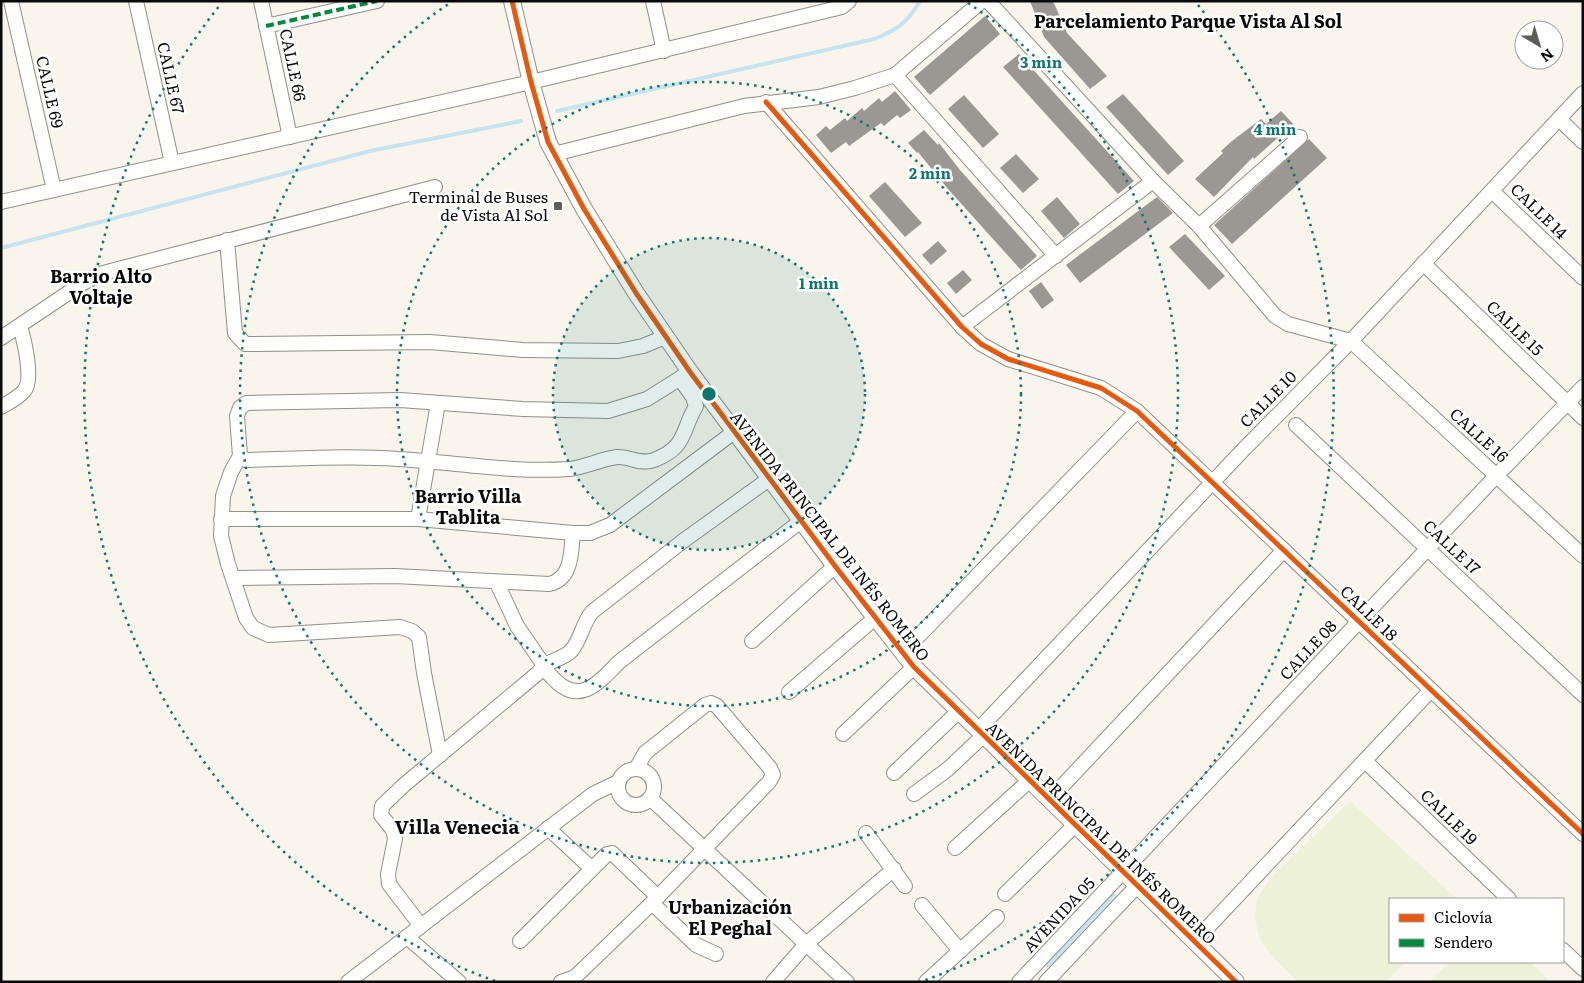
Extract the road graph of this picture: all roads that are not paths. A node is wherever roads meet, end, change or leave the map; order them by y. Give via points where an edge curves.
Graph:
1 (11, 1) edge
2 (136, 1) edge
3 (261, 1) edge
4 (377, 1) edge
5 (512, 1) edge
6 (652, 1) edge
7 (982, 1) edge
8 (988, 1) edge
9 (845, 4) edge
10 (266, 26) junction
11 (664, 51) junction
12 (895, 75) junction
13 (531, 82) junction
14 (1583, 93) edge
15 (766, 102) junction
16 (1559, 119) junction
17 (290, 137) junction
18 (1300, 137) dead end
19 (1583, 142) edge
20 (551, 148) junction
21 (172, 163) junction
22 (1153, 181) junction
23 (435, 187) dead end
24 (54, 190) junction
25 (1492, 191) junction
26 (1, 202) edge
27 (1199, 226) junction
28 (227, 240) junction
29 (1056, 256) junction
30 (1424, 263) junction
31 (1583, 278) edge
32 (20, 326) junction
33 (962, 327) junction
34 (664, 337) junction
35 (1, 338) edge
36 (1351, 341) junction
37 (685, 376) junction
38 (1583, 387) edge
39 (438, 403) junction
40 (1567, 403) junction
41 (1, 407) edge
42 (1137, 411) junction
43 (1583, 418) edge
44 (1296, 424) dead end
45 (734, 432) junction
46 (240, 456) junction
47 (429, 461) junction
48 (1497, 475) junction
49 (769, 479) junction
50 (1214, 483) junction
51 (221, 519) junction
52 (418, 519) junction
53 (801, 522) junction
54 (572, 534) junction
55 (1428, 548) junction
56 (1284, 550) junction
57 (1583, 556) edge
58 (835, 566) junction
59 (233, 578) junction
60 (497, 583) junction
61 (875, 618) junction
62 (1359, 621) junction
63 (752, 641) dead end
64 (902, 653) junction
65 (542, 667) junction
66 (914, 667) junction
67 (1431, 690) junction
68 (789, 692) dead end
69 (1583, 695) edge
70 (959, 710) junction
71 (981, 733) junction
72 (843, 734) dead end
73 (440, 755) junction
74 (1364, 761) junction
75 (636, 769) junction
76 (894, 773) dead end
77 (1030, 780) junction
78 (618, 782) junction
79 (914, 794) dead end
80 (650, 798) junction
81 (1050, 800) junction
82 (1075, 825) junction
83 (548, 828) junction
84 (866, 833) dead end
85 (1583, 834) edge
86 (955, 848) dead end
87 (704, 849) junction
88 (592, 869) junction
89 (894, 870) junction
90 (1123, 872) junction
91 (905, 886) dead end
92 (1137, 886) junction
93 (1005, 894) dead end
94 (1508, 898) edge
95 (655, 900) junction
96 (922, 905) dead end
97 (997, 917) dead end
98 (421, 926) junction
99 (407, 937) junction
100 (520, 941) dead end
101 (1194, 942) junction
102 (806, 944) junction
103 (960, 951) junction
104 (1564, 951) edge
105 (716, 954) dead end
106 (1032, 969) junction
107 (1583, 970) edge
108 (577, 979) edge
109 (348, 982) edge
110 (459, 982) edge
111 (561, 982) edge
112 (773, 982) edge
113 (847, 982) edge
114 (926, 982) edge
115 (1019, 982) edge
116 (1045, 982) edge
117 (1236, 982) edge

1 - 24 street, CALLE 69
2 - 21 street, CALLE 67
3 - 10 street, CALLE 66
4 - 10 street
5 - 13 street, AVENIDA PRINCIPAL DE INÉS ROMERO
6 - 11 street
7 - 12 street
8 - 22 street
9 - 11 street
10 - 17 street, CALLE 66
11 - 13 street
12 - 15 street via 819,97
12 - 29 street
13 - 17 street
13 - 20 street, AVENIDA PRINCIPAL DE INÉS ROMERO
14 - 16 street, CALLE 10
15 - 20 street
15 - 33 street, CALLE 18
16 - 19 street
16 - 25 street, CALLE 10
17 - 21 street
18 - 27 street
20 - 34 street, AVENIDA PRINCIPAL DE INÉS ROMERO via 584,209
21 - 24 street
22 - 27 street
22 - 29 street
23 - 28 street
24 - 26 street
25 - 30 street, CALLE 10
25 - 31 street, CALLE 14
27 - 36 street via 1275,316 1288,324
28 - 32 street via 103,273
28 - 34 street via 235,333 245,344 430,342 523,350 618,351
29 - 33 street
30 - 36 street, CALLE 10
30 - 40 street, CALLE 15
32 - 35 street
32 - 41 street via 26,349 27,385 24,391
33 - 42 street, CALLE 18 via 981,344 1008,359 1100,388
34 - 37 street, AVENIDA PRINCIPAL DE INÉS ROMERO
36 - 48 street, CALLE 16
36 - 50 street, CALLE 10
37 - 39 street via 647,399 608,411
37 - 45 street, AVENIDA PRINCIPAL DE INÉS ROMERO
37 - 47 street via 696,406 677,447 654,460 642,462 616,458 568,469 503,468
38 - 40 street, CALLE 08
39 - 46 street via 400,400 246,403 237,416
39 - 47 street
40 - 43 street, CALLE 15
40 - 48 street, CALLE 08
42 - 50 street, CALLE 18
42 - 64 street
44 - 55 street, CALLE 17
45 - 49 street, AVENIDA PRINCIPAL DE INÉS ROMERO
45 - 54 street via 610,525 590,533
46 - 47 street via 246,460 396,458
46 - 51 street via 227,482
47 - 52 street
48 - 55 street, CALLE 08
48 - 57 street, CALLE 16
49 - 53 street, AVENIDA PRINCIPAL DE INÉS ROMERO
49 - 65 street via 592,612 570,652
50 - 56 street, CALLE 18
50 - 71 street, CALLE 10
51 - 52 street
51 - 59 street via 224,550
52 - 54 street
53 - 58 street, AVENIDA PRINCIPAL DE INÉS ROMERO
53 - 65 street via 587,689 570,691
54 - 60 street via 570,562 558,580 548,584
55 - 62 street, CALLE 08
55 - 69 street, CALLE 17
56 - 62 street, CALLE 18
56 - 81 street
58 - 61 street, AVENIDA PRINCIPAL DE INÉS ROMERO
58 - 63 street
59 - 60 street via 395,576
59 - 73 street via 246,618 253,628 269,635 400,627 416,633 420,637
60 - 65 street via 517,626 541,660
61 - 64 street, AVENIDA PRINCIPAL DE INÉS ROMERO
61 - 68 street
62 - 67 street, CALLE 18
62 - 90 street, CALLE 08
64 - 66 street, AVENIDA PRINCIPAL DE INÉS ROMERO
65 - 73 street
66 - 70 street, AVENIDA PRINCIPAL DE INÉS ROMERO
66 - 72 street
67 - 74 street
67 - 85 street, CALLE 18
70 - 71 street, AVENIDA PRINCIPAL DE INÉS ROMERO
70 - 76 street
71 - 77 street, AVENIDA PRINCIPAL DE INÉS ROMERO
71 - 79 street, CALLE 10 via 948,769
73 - 98 street via 404,785 381,810 382,818 395,839 389,884
74 - 94 street, CALLE 19
74 - 101 street
75 - 78 street via 625,773
75 - 80 street via 646,772 652,779
75 - 87 street via 645,753 711,703 770,768 769,782
77 - 81 street, AVENIDA PRINCIPAL DE INÉS ROMERO
77 - 86 street
78 - 80 street via 620,796 628,803 642,804
78 - 83 street via 593,794
80 - 87 street
81 - 82 street, AVENIDA PRINCIPAL DE INÉS ROMERO
82 - 90 street, AVENIDA PRINCIPAL DE INÉS ROMERO
82 - 93 street
83 - 88 street
83 - 98 street
84 - 89 street
87 - 95 street
87 - 102 street
88 - 95 street via 612,852
88 - 100 street
89 - 91 street
89 - 102 street
90 - 92 street, AVENIDA PRINCIPAL DE INÉS ROMERO
90 - 106 street, AVENIDA 05
92 - 101 street, AVENIDA PRINCIPAL DE INÉS ROMERO
92 - 116 street
95 - 105 street via 696,945
95 - 108 street
96 - 103 street
97 - 103 street
98 - 99 street
99 - 109 street
99 - 110 street
101 - 117 street, AVENIDA PRINCIPAL DE INÉS ROMERO
102 - 112 street
102 - 113 street
103 - 114 street
104 - 107 street
106 - 115 street, AVENIDA 05
106 - 116 street
108 - 111 street

